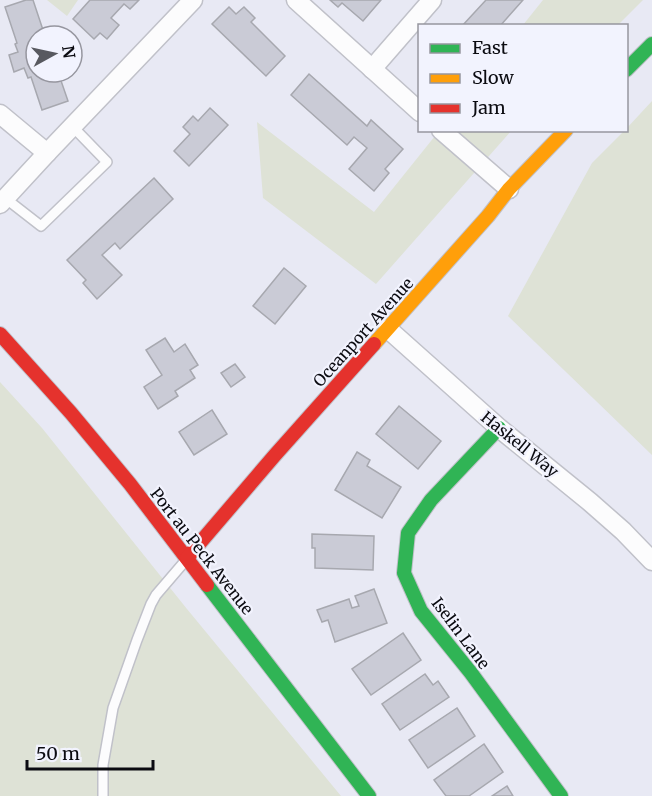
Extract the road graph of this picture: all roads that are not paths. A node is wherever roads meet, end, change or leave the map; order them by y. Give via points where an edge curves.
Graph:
1 (194, 0) edge
2 (296, 0) edge
3 (432, 0) edge
4 (652, 44) edge
5 (372, 69) junction
6 (628, 69) edge
7 (418, 110) edge
8 (0, 114) edge
9 (73, 127) junction
10 (443, 132) edge
11 (565, 132) edge
12 (47, 153) junction
13 (509, 189) junction
14 (3, 201) edge
15 (388, 329) junction
16 (0, 334) edge
17 (499, 428) junction
18 (188, 558) junction
19 (652, 561) edge
20 (103, 796) edge
21 (369, 796) edge
22 (561, 796) edge

1 - 9 street
2 - 5 street
3 - 5 street
4 - 6 street
5 - 7 street
8 - 12 street
9 - 12 street
9 - 14 lane via 107,162 41,226
10 - 13 street
11 - 13 street, Oceanport Avenue
12 - 14 street
13 - 15 street, Oceanport Avenue
15 - 17 street, Haskell Way
15 - 18 street, Oceanport Avenue
16 - 18 street, Port au Peck Avenue via 91,437
17 - 19 street, Haskell Way via 590,502
17 - 22 street, Iselin Lane via 431,500 408,533 404,573 421,611
18 - 20 lane via 151,604 137,640 113,708 103,765
18 - 21 street, Port au Peck Avenue

